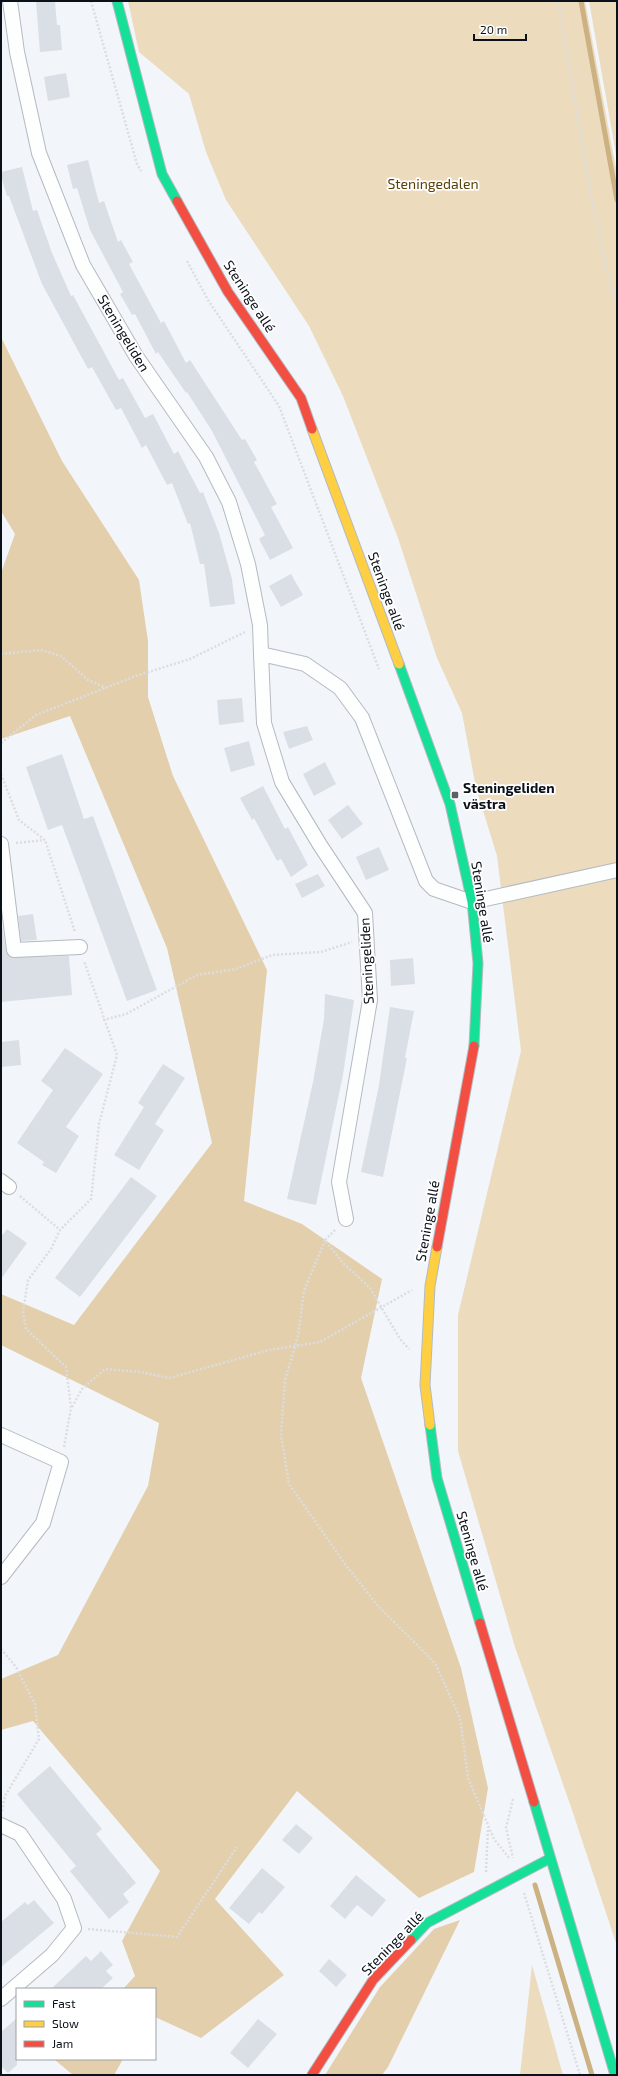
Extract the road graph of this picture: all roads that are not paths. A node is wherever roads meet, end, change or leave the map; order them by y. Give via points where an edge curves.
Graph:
1 (10, 1) edge
2 (117, 1) edge
3 (262, 654) junction
4 (1, 844) edge
5 (617, 870) edge
6 (472, 902) junction
7 (80, 947) road end
8 (346, 1219) road end
9 (1, 1436) edge
10 (1, 1577) edge
11 (1, 1825) edge
12 (549, 1859) junction
13 (1, 1999) edge
14 (312, 2075) edge
15 (615, 2075) edge

1 - 3 street, Steningeliden via 17,52 39,154 83,265 136,356 206,457 229,502 248,564 260,625
2 - 6 street, Steninge allé via 162,174 228,292 301,398 450,804
3 - 6 street via 305,664 340,688 362,718 426,880 434,889
3 - 8 street, Steningeliden via 264,723 282,782 320,846 365,913 370,1000 339,1182
4 - 7 street via 14,950
5 - 6 street
6 - 12 street, Steninge allé via 478,963 475,1038 430,1286 425,1385 437,1478
9 - 10 street via 61,1462 43,1523
11 - 13 street via 20,1834 64,1898 74,1928 52,1955
12 - 14 street, Steninge allé via 427,1923 373,1980
12 - 15 street, Steninge allé

